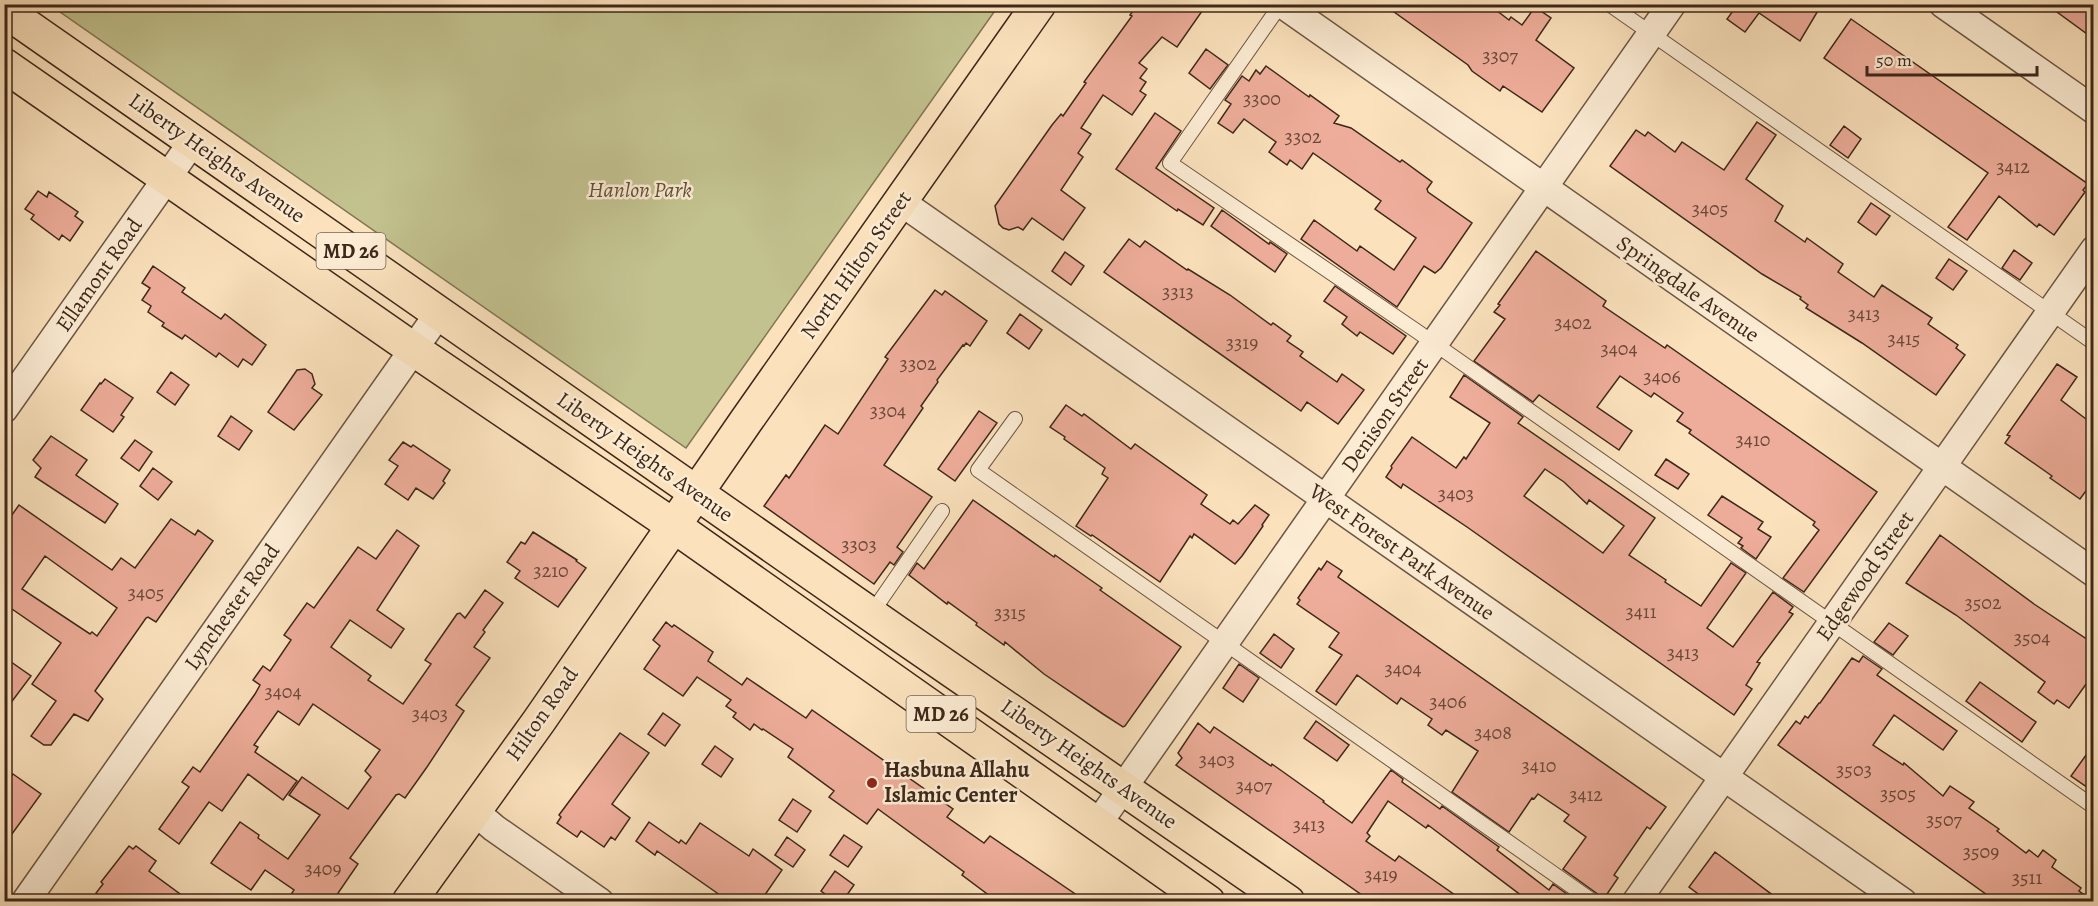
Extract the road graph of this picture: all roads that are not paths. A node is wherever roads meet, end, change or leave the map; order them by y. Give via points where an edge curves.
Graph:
1 (1040, 4) edge
2 (1282, 4) edge
3 (1609, 4) edge
4 (1672, 4) edge
5 (1943, 4) edge
6 (4, 10) edge
7 (1651, 34) junction
8 (4, 65) edge
9 (2094, 110) edge
10 (193, 141) junction
11 (168, 178) junction
12 (1544, 188) junction
13 (901, 202) junction
14 (2094, 250) edge
15 (439, 313) junction
16 (2049, 313) junction
17 (1435, 344) junction
18 (2094, 344) edge
19 (413, 349) junction
20 (4, 409) edge
21 (1015, 419) dead end
22 (1942, 466) junction
23 (697, 492) junction
24 (1326, 499) junction
25 (942, 511) dead end
26 (674, 526) junction
27 (2094, 573) edge
28 (872, 614) junction
29 (1831, 624) junction
30 (1225, 643) junction
31 (1724, 777) junction
32 (1124, 788) junction
33 (2094, 807) edge
34 (474, 810) junction
35 (1097, 825) junction
36 (1278, 899) edge
37 (24, 902) edge
38 (410, 902) edge
39 (600, 902) edge
40 (1208, 902) edge
41 (1594, 902) edge
42 (1636, 902) edge
43 (1903, 902) edge

1 - 13 main road, North Hilton Street
2 - 12 street, Springdale Avenue
2 - 17 lane via 1170,163
3 - 7 lane
4 - 7 street, Denison Street
5 - 9 street
6 - 10 main road, Liberty Heights Avenue / MD 26
7 - 12 street, Denison Street
7 - 16 lane
8 - 11 main road, Liberty Heights Avenue / MD 26
10 - 11 street, Ellamont Road
10 - 15 main road, Liberty Heights Avenue / MD 26
11 - 19 main road, Liberty Heights Avenue / MD 26
11 - 20 street, Ellamont Road
12 - 17 street, Denison Street
12 - 22 street, Springdale Avenue
13 - 23 main road, North Hilton Street
13 - 24 street, West Forest Park Avenue
14 - 16 street, Edgewood Street
15 - 19 street, Lynchester Road
15 - 23 main road, Liberty Heights Avenue / MD 26
16 - 18 lane
16 - 22 street, Edgewood Street
17 - 24 street, Denison Street
17 - 29 lane
19 - 26 main road, Liberty Heights Avenue / MD 26
19 - 37 street, Lynchester Road
21 - 30 lane via 978,470
22 - 27 street, Springdale Avenue
22 - 29 street, Edgewood Street
23 - 26 main road, North Hilton Street
23 - 28 main road, Liberty Heights Avenue / MD 26
24 - 30 street, Denison Street
24 - 31 street, West Forest Park Avenue
25 - 28 lane
26 - 34 main road, Hilton Road
26 - 35 main road, Liberty Heights Avenue / MD 26
28 - 32 main road, Liberty Heights Avenue / MD 26
29 - 31 street, Edgewood Street
29 - 33 lane
30 - 32 street, Denison Street
30 - 41 lane
31 - 42 street, Edgewood Street
31 - 43 street, West Forest Park Avenue
32 - 35 street, Denison Street
32 - 36 main road, Liberty Heights Avenue / MD 26
34 - 38 main road, Hilton Road
34 - 39 street
35 - 40 main road, Liberty Heights Avenue / MD 26

